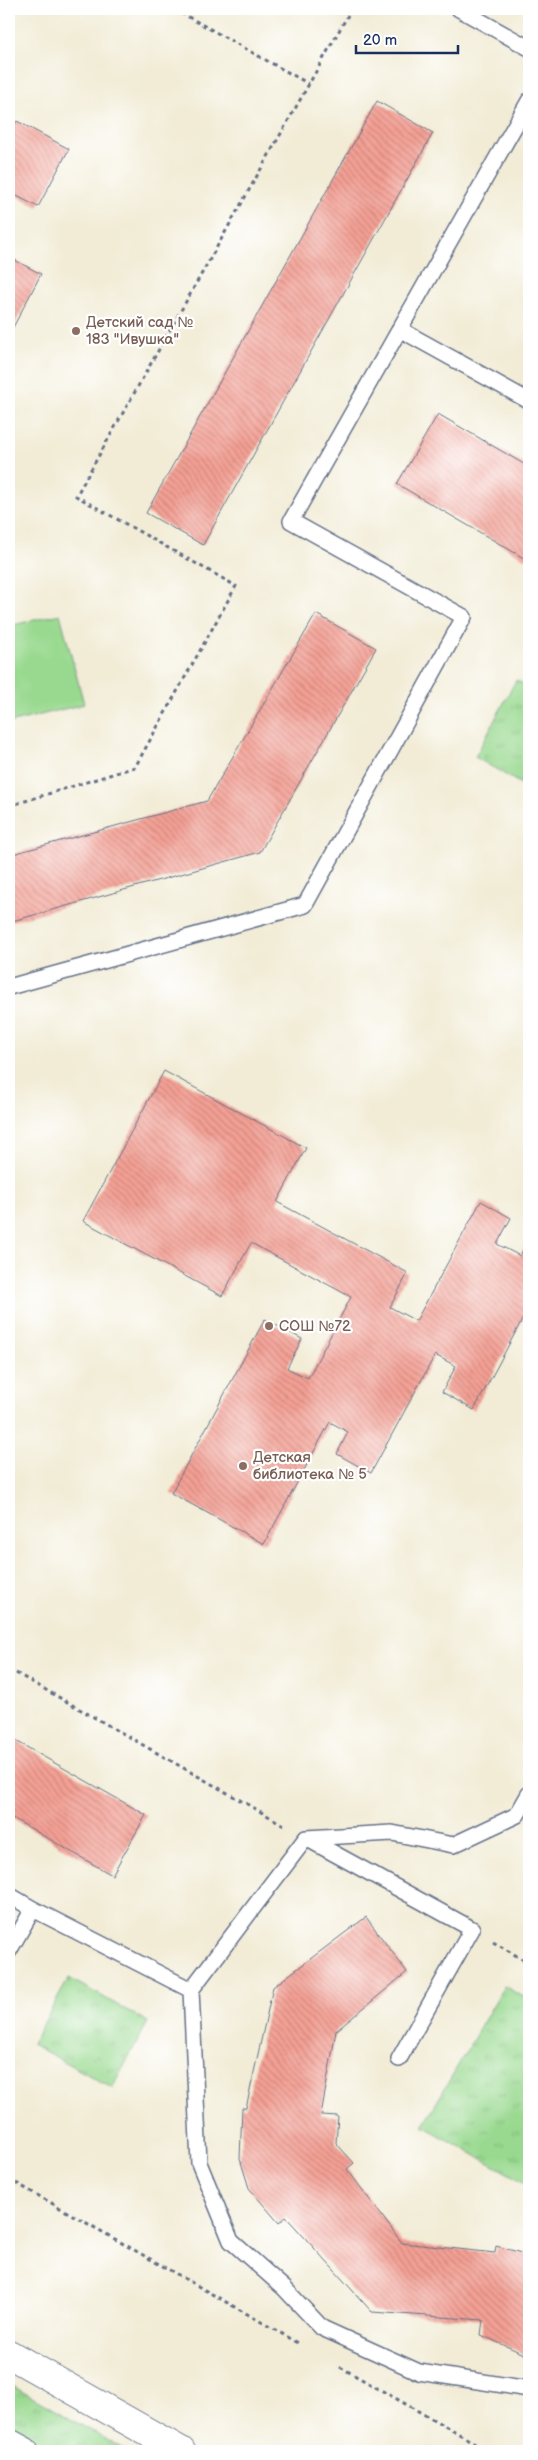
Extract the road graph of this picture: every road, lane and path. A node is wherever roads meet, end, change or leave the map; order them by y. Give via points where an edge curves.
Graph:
1 (174, 9) edge
2 (459, 9) edge
3 (348, 14) dead end
4 (529, 48) edge
5 (310, 84) junction
6 (529, 101) edge
7 (401, 330) junction
8 (529, 401) edge
9 (9, 806) edge
10 (9, 987) edge
11 (9, 1670) edge
12 (529, 1794) edge
13 (523, 1818) edge
14 (306, 1838) junction
15 (9, 1895) edge
16 (33, 1909) junction
17 (472, 1929) junction
18 (9, 1950) edge
19 (529, 1962) edge
20 (191, 1990) junction
21 (398, 2059) dead end
22 (9, 2179) edge
23 (309, 2349) dead end
24 (9, 2354) edge
25 (334, 2364) dead end
26 (529, 2389) edge
27 (9, 2443) edge
28 (24, 2451) edge
29 (181, 2451) edge
30 (489, 2451) edge

1 - 5 path
2 - 4 lane
3 - 5 path
5 - 9 path via 76,496 236,586 136,767
6 - 7 lane
7 - 8 lane
7 - 10 lane via 291,522 464,617 305,905
11 - 14 path
12 - 13 lane
13 - 14 lane via 453,1845 392,1833
14 - 17 lane
14 - 20 lane
15 - 16 lane
16 - 18 lane
16 - 20 lane
17 - 19 path
17 - 21 lane
20 - 26 lane via 199,2163 231,2241 284,2288 322,2328 419,2372
22 - 23 path
24 - 29 main road
25 - 30 path
27 - 28 main road

